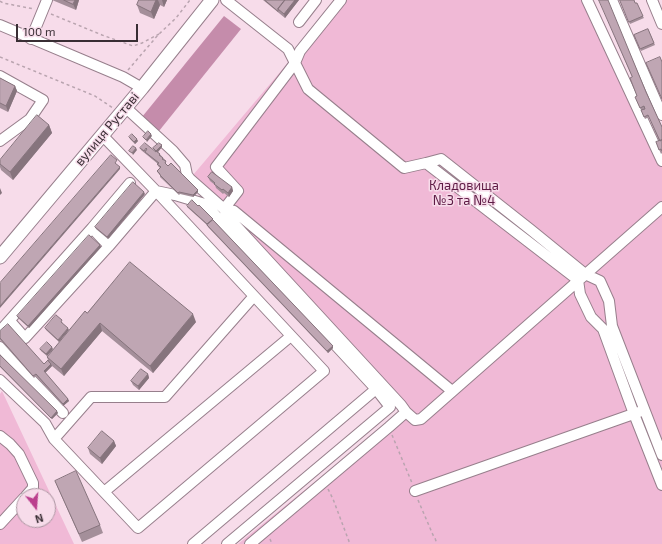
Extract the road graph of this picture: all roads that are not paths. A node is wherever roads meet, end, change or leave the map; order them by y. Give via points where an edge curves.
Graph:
1 (47, 0) edge
2 (212, 0) edge
3 (226, 0) edge
4 (316, 0) edge
5 (341, 0) edge
6 (588, 0) edge
7 (612, 0) edge
8 (652, 0) edge
9 (299, 22) dead end
10 (662, 24) edge
11 (0, 25) edge
12 (31, 39) junction
13 (295, 63) junction
14 (0, 76) edge
15 (142, 88) junction
16 (119, 107) junction
17 (662, 115) edge
18 (102, 135) junction
19 (0, 141) edge
20 (662, 161) edge
21 (130, 184) edge
22 (156, 191) junction
23 (662, 207) edge
24 (224, 209) junction
25 (92, 228) junction
26 (109, 246) junction
27 (0, 257) edge
28 (581, 277) junction
29 (254, 296) junction
30 (10, 321) junction
31 (0, 331) edge
32 (291, 336) junction
33 (0, 347) edge
34 (0, 380) edge
35 (376, 389) junction
36 (452, 391) junction
37 (645, 410) junction
38 (406, 412) junction
39 (63, 413) dead end
40 (634, 414) junction
41 (0, 436) edge
42 (54, 439) junction
43 (662, 455) edge
44 (662, 485) edge
45 (33, 488) edge
46 (415, 491) dead end
47 (104, 492) junction
48 (16, 507) edge
49 (0, 524) edge
50 (193, 544) edge
51 (227, 544) edge
52 (250, 544) edge

1 - 12 street
2 - 15 main road, вулиця Руставі
3 - 13 street via 288,49
4 - 9 street
5 - 13 street via 300,51
6 - 20 street
7 - 17 street
8 - 10 street
11 - 12 street
12 - 15 street via 123,77
13 - 24 street via 216,167 238,191
13 - 28 street via 308,89 404,168 426,163
14 - 19 street via 42,100 30,119
15 - 16 main road, вулиця Руставі
16 - 18 main road, вулиця Руставі
16 - 24 street via 173,151 185,165 186,175
18 - 22 street
18 - 27 main road, вулиця Руставі
21 - 25 street
22 - 26 street
22 - 29 street
22 - 35 street via 205,204
23 - 28 street
24 - 36 street via 234,211
24 - 38 street via 228,217
25 - 26 street
25 - 30 street
26 - 30 street via 25,338
28 - 36 street
28 - 37 street via 600,281 608,301 612,326
28 - 40 street via 580,294 591,317 603,329
29 - 32 street
29 - 42 street via 165,397 91,397
30 - 31 street
32 - 47 street
32 - 47 street via 324,371 138,528
33 - 39 street
34 - 42 street via 45,423
35 - 50 street
35 - 51 street via 390,407
36 - 38 street via 421,419 415,420
37 - 40 street
37 - 43 street
38 - 52 street
40 - 44 street
40 - 46 street
41 - 45 street via 19,454
42 - 47 street
48 - 49 street

